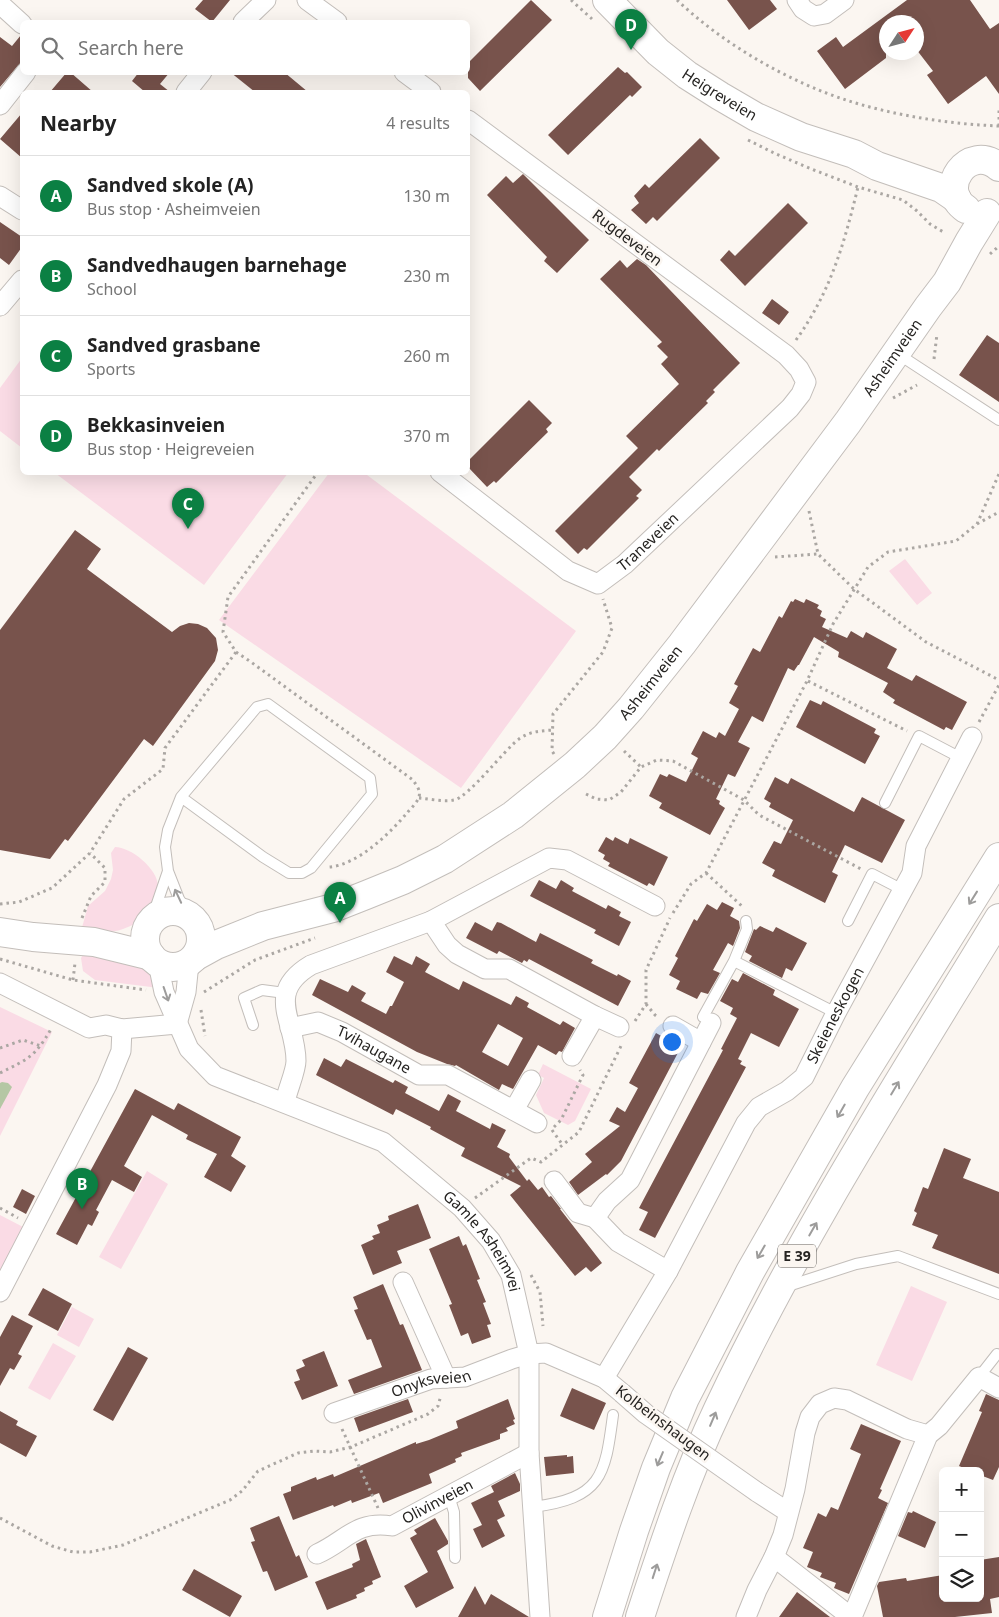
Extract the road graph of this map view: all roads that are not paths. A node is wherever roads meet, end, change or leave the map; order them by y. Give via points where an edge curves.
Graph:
1 (266, 0) edge
2 (307, 0) edge
3 (607, 0) edge
4 (797, 0) edge
5 (844, 0) edge
6 (0, 4) edge
7 (245, 20) edge
8 (334, 20) edge
9 (20, 22) edge
10 (24, 75) edge
11 (200, 75) edge
12 (408, 75) edge
13 (188, 90) edge
14 (428, 90) edge
15 (0, 105) edge
16 (470, 121) edge
17 (854, 154) junction
18 (999, 167) edge
19 (962, 168) junction
20 (0, 196) edge
21 (976, 206) edge
22 (20, 209) edge
23 (20, 282) edge
24 (0, 306) edge
25 (897, 353) junction
26 (786, 355) joint
27 (999, 420) edge
28 (444, 475) edge
29 (972, 737) road end
30 (961, 758) junction
31 (182, 797) junction
32 (885, 803) dead end
33 (999, 857) edge
34 (168, 871) junction
35 (903, 890) junction
36 (655, 906) dead end
37 (999, 918) edge
38 (848, 920) dead end
39 (194, 921) junction
40 (431, 921) junction
41 (746, 921) road end
42 (263, 926) junction
43 (0, 932) edge
44 (152, 943) junction
45 (193, 959) junction
46 (734, 961) junction
47 (0, 983) edge
48 (285, 993) junction
49 (836, 1013) junction
50 (595, 1016) junction
51 (707, 1020) joint
52 (177, 1024) junction
53 (253, 1025) dead end
54 (674, 1026) dead end
55 (290, 1028) junction
56 (122, 1029) junction
57 (624, 1032) road end
58 (701, 1042) junction
59 (572, 1056) road end
60 (531, 1080) dead end
61 (285, 1102) junction
62 (514, 1110) junction
63 (544, 1126) road end
64 (554, 1181) dead end
65 (595, 1218) junction
66 (668, 1271) junction
67 (404, 1282) dead end
68 (777, 1290) junction
69 (0, 1292) edge
70 (999, 1294) edge
71 (529, 1354) junction
72 (997, 1354) dead end
73 (446, 1378) junction
74 (604, 1378) junction
75 (979, 1378) junction
76 (999, 1388) edge
77 (334, 1413) road end
78 (613, 1415) dead end
79 (928, 1435) junction
80 (529, 1453) junction
81 (449, 1496) junction
82 (533, 1508) junction
83 (788, 1512) junction
84 (317, 1554) dead end
85 (455, 1558) dead end
86 (774, 1558) junction
87 (540, 1617) edge
88 (607, 1617) edge
89 (640, 1617) edge
90 (746, 1617) edge
91 (852, 1617) edge

1 - 7 street
2 - 8 street
3 - 17 main road, Heigreveien via 658,52 720,96 801,137
4 - 5 street via 814,16 825,14
6 - 9 street
10 - 15 street
11 - 13 street
12 - 14 street
16 - 26 street, Rugdeveien
17 - 19 main road, Heigreveien via 884,156 944,169
17 - 21 main road, Heigreveien via 877,166 941,188
18 - 19 main road, Heigreveien via 976,160
19 - 21 main road via 954,182 954,190
20 - 22 street
21 - 25 main road, Asheimveien via 969,242 947,282
23 - 24 street
25 - 27 lane
25 - 42 main road, Asheimveien via 656,678 605,737 575,765 513,816 445,859 404,880 334,908
26 - 28 street, Traneveien via 806,382 790,408 625,564 598,584 568,571
29 - 30 street, Skeieneskogen
30 - 32 lane via 919,736
30 - 35 street, Skeieneskogen via 916,846 912,874
31 - 31 lane via 257,707 268,704 370,778 372,794 311,868 302,873 289,872 263,857
31 - 34 lane via 168,830 165,847
33 -> 88 main road, E 39 via 854,1088 750,1272 685,1398 656,1468
39 -> 34 lane via 179,899
34 - 44 lane
35 - 38 lane via 872,874
35 - 49 street, Skeieneskogen
36 - 40 street via 567,860 549,858
68 -> 37 main road, E 39
39 - 42 main road, Asheimveien via 216,926
39 - 44 main road via 184,913 165,912
39 - 45 main road via 201,942
40 - 48 street via 311,964 298,972
40 - 50 street via 457,954 486,968 509,969
41 - 46 lane via 747,929
42 - 45 main road, Asheimveien via 216,945
43 - 44 main road via 33,937 88,931
44 - 45 main road via 167,967 177,968
44 -> 52 street, Gamle Asheimvei via 164,992
45 - 52 street
46 - 49 lane
46 - 51 lane
47 - 56 street via 89,1028 106,1025
48 - 53 lane via 262,990 244,998
48 - 55 street
49 - 66 street, Skeieneskogen via 804,1077 759,1107 746,1123
50 - 57 street
50 - 59 street
51 - 58 street
52 - 56 street
52 - 61 street, Gamle Asheimvei via 189,1049 214,1076
54 - 58 street
55 - 61 street via 296,1063
55 - 62 street, Tvihaugane via 318,1022 420,1075 448,1075
56 - 69 street via 121,1052 107,1085
58 - 65 street via 630,1180
60 - 62 street
61 - 71 street, Gamle Asheimvei via 383,1142 462,1208 491,1242 511,1275
62 - 63 street, Tvihaugane
64 - 65 street via 578,1213
65 - 66 street via 618,1242
66 - 74 street, Skeieneskogen
67 - 73 street
68 - 70 lane via 856,1264 898,1256
89 -> 68 main road, E 39 via 688,1479 717,1410
71 - 73 street, Onyksveien via 465,1377
71 - 74 street, Kolbeinshaugen via 546,1353
71 - 80 street, Gamle Asheimvei
72 - 75 lane
73 - 77 street, Onyksveien via 431,1379
74 - 83 street, Kolbeinshaugen, bridge via 646,1414
75 - 76 street
75 - 79 street
78 - 82 lane via 608,1452 598,1479 575,1497
79 - 83 street via 907,1429 846,1400 834,1398 820,1404 810,1417 805,1433
79 - 91 street
80 - 81 street, Olivinveien
80 - 82 street, Gamle Asheimvei
81 - 84 street, Olivinveien via 392,1526 371,1524 352,1532
81 - 85 lane via 454,1512
82 - 87 street, Gamle Asheimvei
83 - 86 street
86 - 90 street
86 - 91 street

